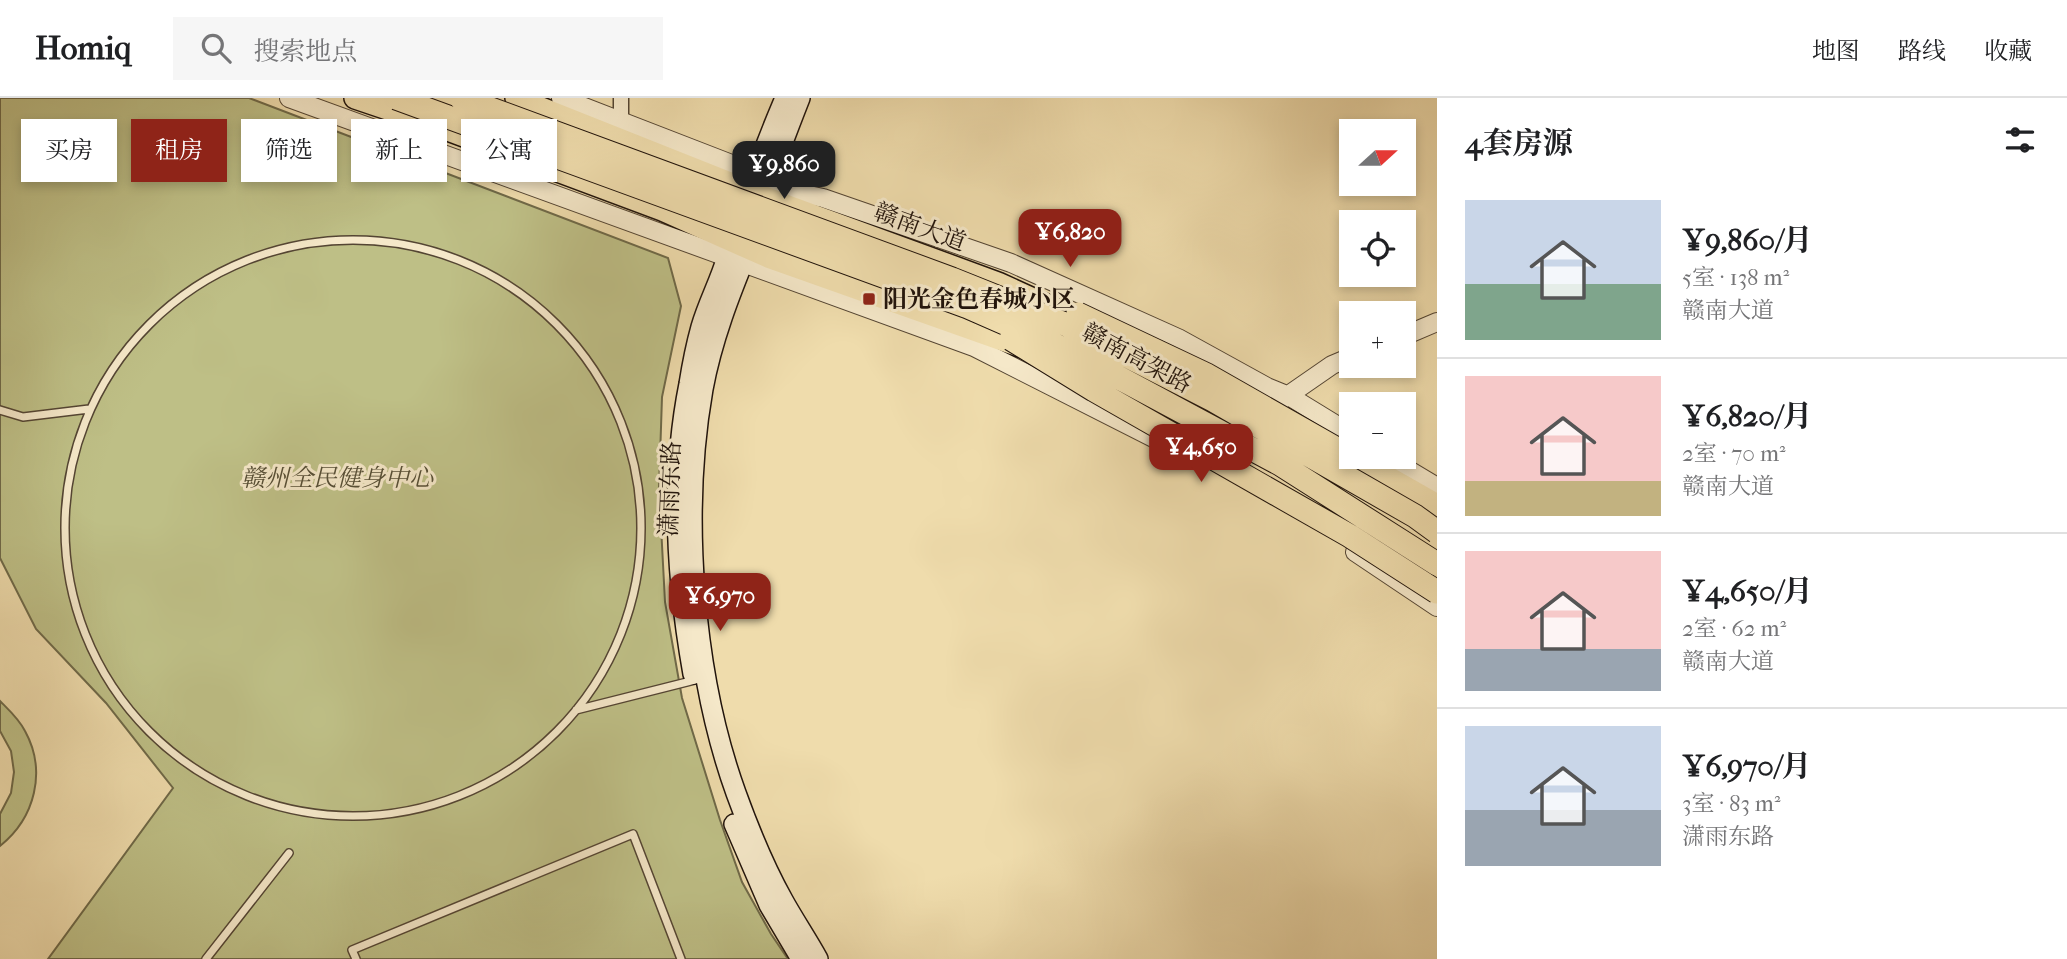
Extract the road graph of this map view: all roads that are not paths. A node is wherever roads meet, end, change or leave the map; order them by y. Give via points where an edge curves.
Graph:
1 (289, 98) edge
2 (355, 98) edge
3 (397, 98) edge
4 (460, 98) edge
5 (516, 98) edge
6 (561, 98) edge
7 (621, 98) edge
8 (785, 98) edge
9 (800, 98) edge
10 (621, 122) junction
11 (759, 187) junction
12 (737, 252) junction
13 (948, 289) junction
14 (1437, 322) edge
15 (1416, 331) edge
16 (1339, 362) edge
17 (1289, 396) junction
18 (89, 409) junction
19 (0, 410) edge
20 (1262, 413) junction
21 (1339, 427) edge
22 (1339, 450) edge
23 (1372, 469) edge
24 (1407, 469) edge
25 (1437, 487) edge
26 (1437, 506) edge
27 (1437, 518) edge
28 (1437, 531) edge
29 (1437, 564) edge
30 (1397, 580) junction
31 (1437, 581) edge
32 (1437, 591) edge
33 (1437, 607) edge
34 (695, 680) junction
35 (576, 710) junction
36 (289, 853) dead end
37 (206, 959) edge
38 (356, 959) edge
39 (681, 959) edge
40 (801, 959) edge
41 (818, 959) edge

1 - 12 street
2 - 12 main road via 662,211
3 - 13 highway, 赣南高架路, bridge
4 - 13 highway, 赣南高架路, bridge
5 - 11 main road, 赣南大道
6 - 10 street
7 - 10 street
8 - 11 main road, 潇雨东路
9 - 11 main road, 潇雨东路
10 - 11 street via 734,165
11 - 12 main road, 潇雨东路
11 - 17 street via 823,198 1011,263 1178,338
11 - 20 main road, 赣南大道 via 998,283 1168,362
12 - 30 street via 974,347 1214,469 1326,532
12 - 31 main road via 768,257 1070,365 1336,513
12 - 34 main road, 潇雨东路 via 701,327 681,439 678,551 684,624
12 - 41 main road, 潇雨东路 via 697,427 692,528 698,620 706,677 735,792 783,900
13 - 22 highway, bridge via 1075,313 1206,375
13 - 28 highway, 赣南高架路, bridge via 1067,325 1213,400
13 - 29 highway, 赣南高架路, bridge via 968,307 1071,352 1267,457
13 - 32 highway, bridge via 1094,390
14 - 15 street
16 - 17 street
17 - 20 street
17 - 21 street
18 - 19 lane via 23,417
18 - 35 lane via 70,470 66,509 64,534 73,598 96,658 131,712 188,764 232,790 292,811 356,818 419,810 480,789 534,755
18 - 35 lane via 131,341 191,287 263,252 341,238 421,246 496,276 559,325 607,390 635,466 642,546 625,625 589,696
20 - 27 main road, 赣南大道
23 - 26 highway
24 - 25 street
30 - 32 main road
30 - 33 street
34 - 35 lane
34 - 40 main road, 潇雨东路 via 705,733 744,849 769,905
36 - 37 lane
38 - 39 lane via 352,950 633,834

